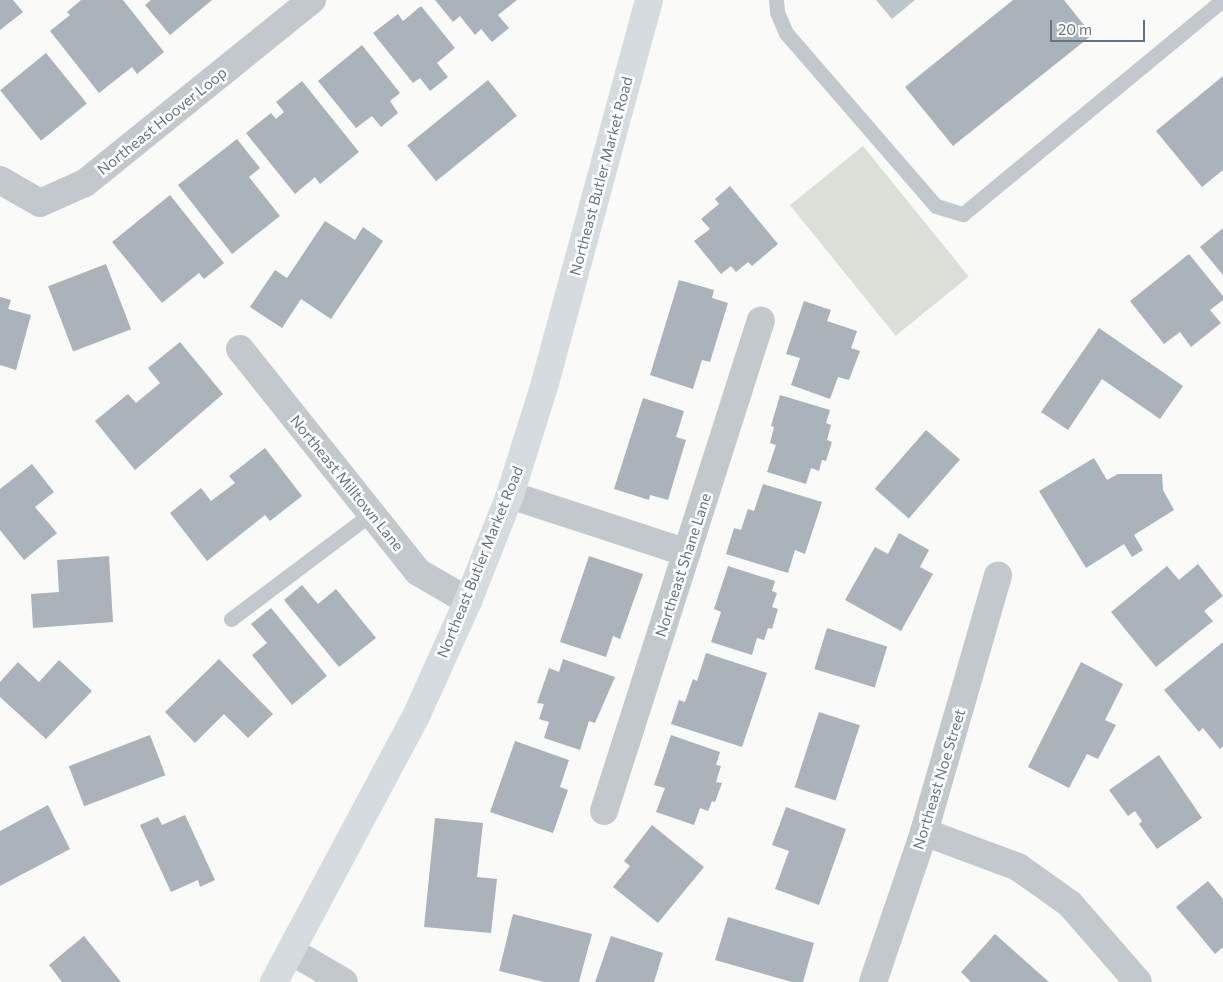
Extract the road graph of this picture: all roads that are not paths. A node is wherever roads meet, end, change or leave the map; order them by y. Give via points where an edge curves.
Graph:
1 (312, 0) edge
2 (649, 0) edge
3 (776, 0) edge
4 (1223, 0) edge
5 (0, 180) edge
6 (761, 320) dead end
7 (240, 349) dead end
8 (510, 495) junction
9 (372, 513) junction
10 (687, 553) junction
11 (998, 575) dead end
12 (468, 601) junction
13 (231, 619) dead end
14 (604, 811) dead end
15 (924, 832) junction
16 (291, 951) junction
17 (274, 982) edge
18 (344, 982) edge
19 (873, 982) edge
20 (1138, 982) edge

1 - 5 street, Northeast Hoover Loop via 85,183 40,203
2 - 8 main road, Northeast Butler Market Road via 545,383
3 - 4 lane via 777,12 786,32 936,206 963,214
6 - 10 street, Northeast Shane Lane
7 - 9 street, Northeast Milltown Lane
8 - 10 street
8 - 12 main road, Northeast Butler Market Road
9 - 12 street, Northeast Milltown Lane via 418,572
9 - 13 lane
10 - 14 street, Northeast Shane Lane
11 - 15 street, Northeast Noe Street
12 - 16 main road, Northeast Butler Market Road via 417,714
15 - 19 street, Northeast Noe Street
15 - 20 street via 1018,866 1070,904
16 - 17 main road, Northeast Butler Market Road
16 - 18 street

